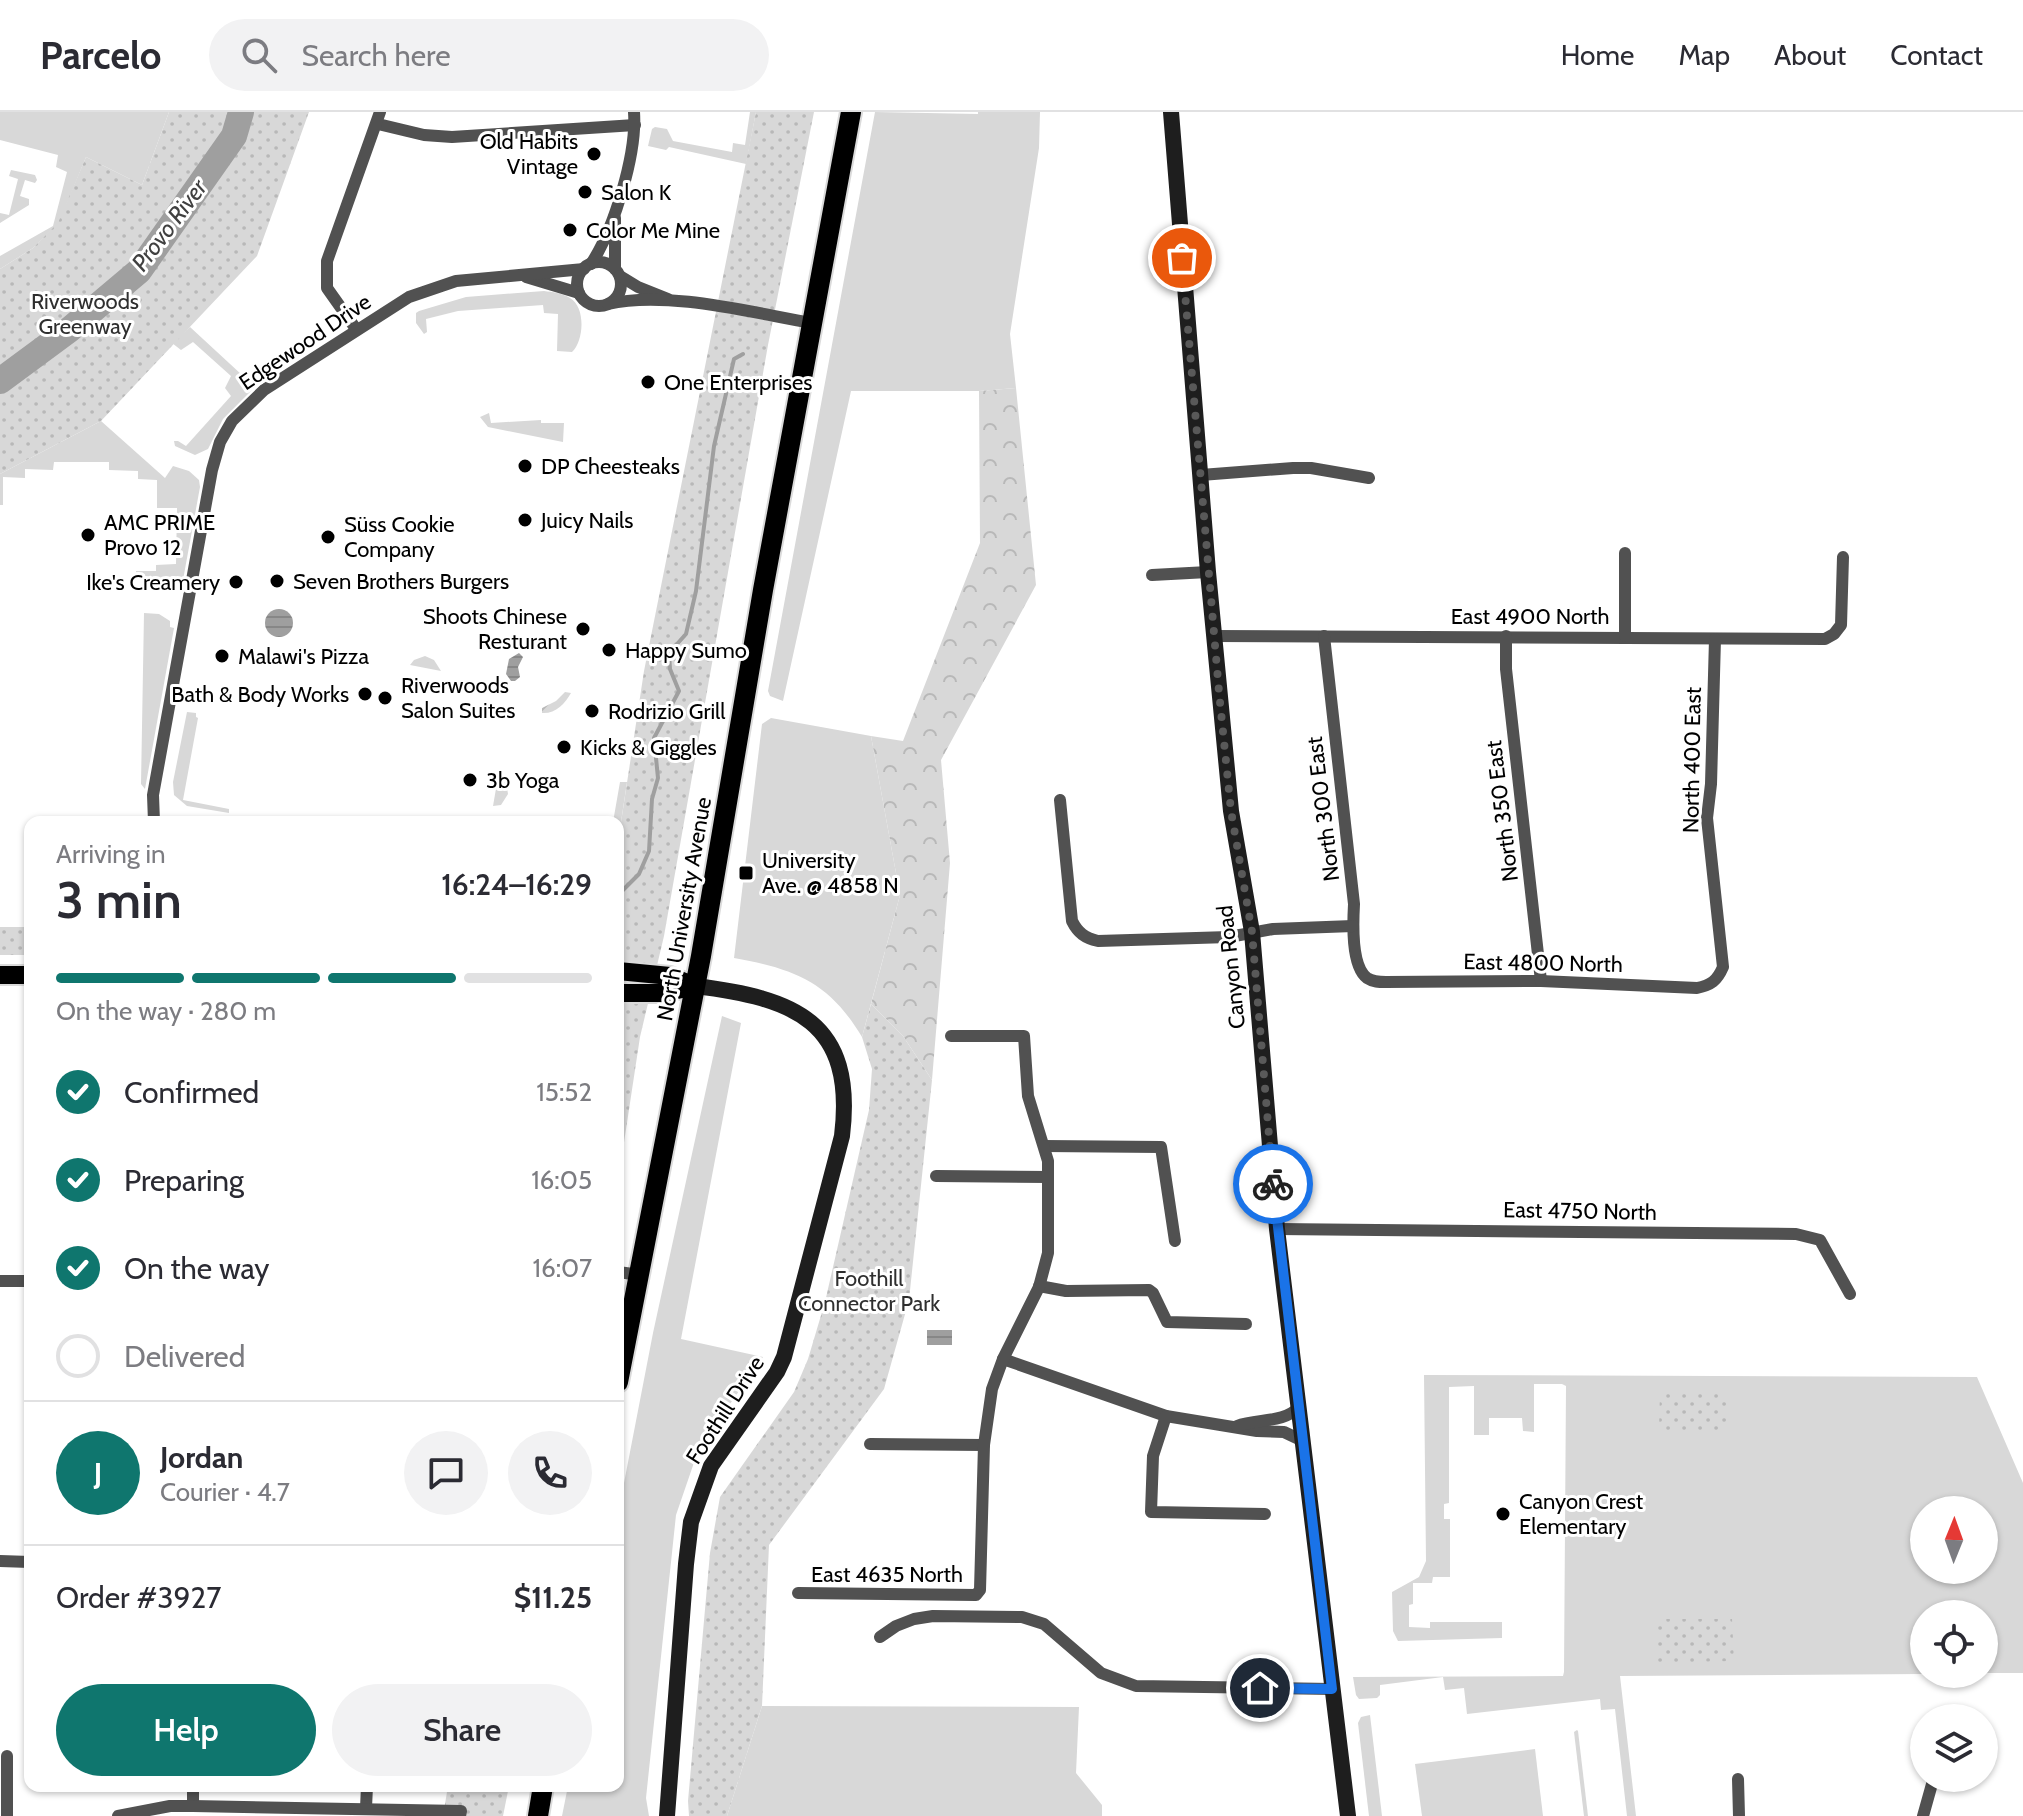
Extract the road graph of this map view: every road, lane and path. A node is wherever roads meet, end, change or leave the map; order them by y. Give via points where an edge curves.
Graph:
1 (851, 112) edge
2 (1171, 112) edge
3 (379, 118) edge
4 (634, 119) edge
5 (615, 215) junction
6 (587, 267) junction
7 (617, 272) junction
8 (523, 276) junction
9 (579, 293) junction
10 (671, 300) junction
11 (608, 304) junction
12 (812, 323) junction
13 (356, 329) junction
14 (1201, 475) junction
15 (1369, 478) dead end
16 (1625, 553) dead end
17 (1843, 557) dead end
18 (1208, 572) junction
19 (1152, 575) dead end
20 (1214, 636) junction
21 (1324, 636) junction
22 (1506, 636) junction
23 (1625, 636) junction
24 (1715, 639) junction
25 (1060, 800) dead end
26 (154, 816) edge
27 (1353, 926) junction
28 (1252, 932) junction
29 (624, 972) edge
30 (0, 975) edge
31 (24, 975) edge
32 (1364, 976) joint
33 (1719, 977) joint
34 (1541, 981) junction
35 (695, 986) junction
36 (624, 993) edge
37 (951, 1036) dead end
38 (1044, 1146) junction
39 (936, 1176) dead end
40 (1048, 1177) junction
41 (1277, 1229) junction
42 (1175, 1241) dead end
43 (624, 1273) edge
44 (640, 1275) junction
45 (0, 1281) edge
46 (24, 1281) edge
47 (1039, 1286) junction
48 (1850, 1294) dead end
49 (1246, 1324) dead end
50 (624, 1353) edge
51 (1003, 1359) junction
52 (1299, 1407) junction
53 (1166, 1416) junction
54 (1237, 1426) junction
55 (1303, 1441) junction
56 (870, 1444) dead end
57 (984, 1445) junction
58 (1265, 1514) dead end
59 (0, 1561) edge
60 (24, 1562) edge
61 (798, 1593) dead end
62 (880, 1637) dead end
63 (1332, 1689) junction
64 (7, 1756) dead end
65 (1738, 1779) dead end
66 (193, 1792) edge
67 (367, 1792) edge
68 (542, 1792) edge
69 (1930, 1792) edge
70 (193, 1806) junction
71 (366, 1808) junction
72 (461, 1814) edge
73 (7, 1816) edge
74 (118, 1816) edge
75 (538, 1816) edge
76 (667, 1816) edge
77 (1348, 1816) edge
78 (1739, 1816) edge
79 (1923, 1816) edge

1 - 12 highway, North University Avenue
2 - 14 main road, Canyon Road
3 - 4 street via 424,135 452,137
3 - 13 street via 327,261 327,288
4 - 5 street
5 - 6 street
5 - 7 street
6 - 7 street via 599,263
6 - 8 street, Edgewood Drive
6 - 9 street
7 - 10 street
7 - 11 street via 620,292
8 - 9 street, Edgewood Drive
8 - 13 street, Edgewood Drive via 441,285 409,297
9 - 11 street via 592,304
10 - 11 street
10 - 12 street
12 - 35 highway, North University Avenue
13 - 26 street, Edgewood Drive via 253,399 220,442 153,795
14 - 15 street via 1311,468
14 - 18 main road, Canyon Road
16 - 23 street
17 - 24 street, East 4900 North via 1841,625 1834,634 1825,639
18 - 19 street
18 - 20 main road, Canyon Road
20 - 21 street, East 4900 North
20 - 28 main road, Canyon Road via 1231,811
21 - 22 street, East 4900 North
21 - 27 street, North 300 East
22 - 23 street, East 4900 North
22 - 34 street, North 350 East
23 - 24 street, East 4900 North
24 - 33 street, North 400 East via 1707,818 1723,967
25 - 28 street via 1072,921 1088,939 1229,937
27 - 28 street
27 - 32 street, North 300 East
28 - 41 main road, Canyon Road
29 - 35 main road via 670,976
30 - 31 main road
32 - 34 street, East 4800 North via 1386,982
33 - 34 street, East 4800 North via 1697,988
35 - 36 main road
35 - 44 highway, North University Avenue
35 - 76 main road, Foothill Drive via 765,997 805,1017 833,1051 845,1099 842,1136 788,1348 711,1466 691,1522
37 - 38 street via 1024,1036 1028,1096
38 - 40 street
38 - 42 street via 1161,1147
39 - 40 street
40 - 47 street via 1048,1253
41 - 48 street, East 4750 North via 1796,1234 1820,1240
41 - 52 main road, Canyon Road
43 - 44 street
44 - 50 highway, North University Avenue
45 - 46 street
47 - 49 street via 1066,1291 1149,1290 1167,1322
47 - 51 street
51 - 53 street
51 - 57 street via 992,1389
52 - 54 street via 1285,1417
52 - 55 main road, Canyon Road
53 - 54 street
53 - 58 street via 1153,1456 1151,1512
54 - 55 street via 1284,1432
55 - 63 main road, Canyon Road
56 - 57 street
57 - 61 street, East 4635 North via 981,1584 976,1595
59 - 60 street
62 - 63 street via 896,1626 933,1616 1022,1617 1044,1624 1101,1673 1136,1686
63 - 77 main road, Canyon Road
64 - 73 street
65 - 78 street
66 - 70 street
67 - 71 street
68 - 75 highway
69 - 79 street
70 - 71 street
70 - 74 street
71 - 72 street

